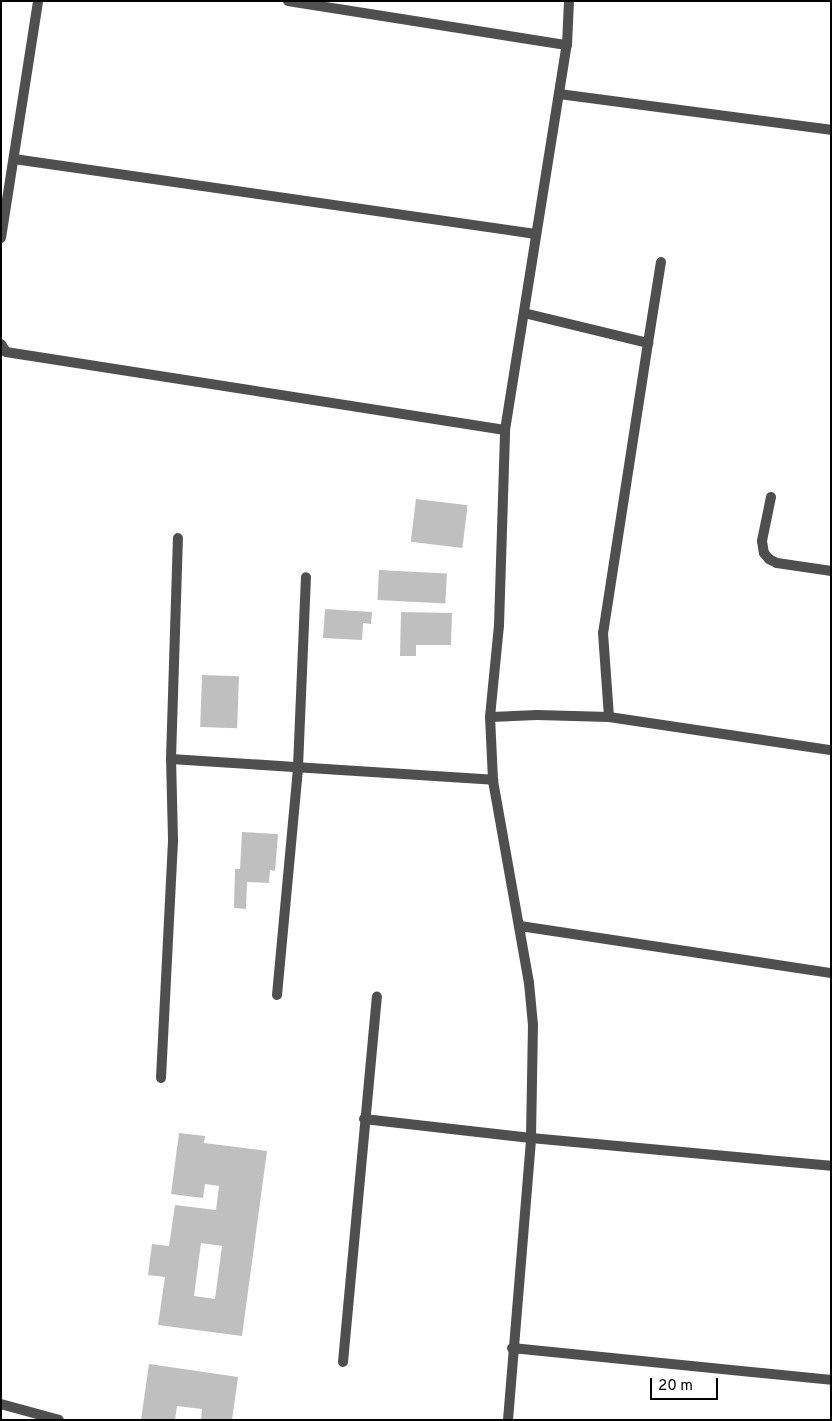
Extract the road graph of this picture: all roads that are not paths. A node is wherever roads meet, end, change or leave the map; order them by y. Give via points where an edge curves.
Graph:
1 (38, 1) edge
2 (288, 1) edge
3 (569, 1) edge
4 (567, 45) junction
5 (559, 94) junction
6 (831, 130) edge
7 (14, 159) junction
8 (536, 234) junction
9 (1, 238) edge
10 (662, 262) dead end
11 (524, 312) junction
12 (648, 343) junction
13 (1, 344) edge
14 (504, 430) junction
15 (771, 497) dead end
16 (178, 538) dead end
17 (831, 571) edge
18 (306, 577) dead end
19 (490, 717) junction
20 (609, 717) junction
21 (831, 750) edge
22 (171, 759) junction
23 (298, 767) junction
24 (493, 780) junction
25 (520, 926) junction
26 (831, 973) edge
27 (277, 995) dead end
28 (377, 997) dead end
29 (161, 1078) dead end
30 (364, 1118) junction
31 (531, 1138) junction
32 (831, 1166) edge
33 (512, 1348) junction
34 (343, 1362) dead end
35 (831, 1380) edge
36 (1, 1404) edge
37 (60, 1420) edge
38 (508, 1420) edge

1 - 7 street
2 - 4 street
3 - 4 street
4 - 5 street
5 - 6 street
5 - 8 street
7 - 8 street
7 - 9 street
8 - 11 street
10 - 12 street
11 - 12 street
11 - 14 street
12 - 20 street via 603,633
13 - 14 street via 6,352
14 - 19 street via 499,625
15 - 17 street via 762,541 764,553 778,563
16 - 22 street
18 - 23 street
19 - 20 street
19 - 24 street
20 - 21 street
22 - 23 street
22 - 29 street via 173,839
23 - 24 street
23 - 27 street
24 - 25 street
25 - 26 street
25 - 31 street via 533,1025
28 - 30 street
30 - 31 street
30 - 34 street
31 - 32 street
31 - 33 street
33 - 35 street
33 - 38 street
36 - 37 street

